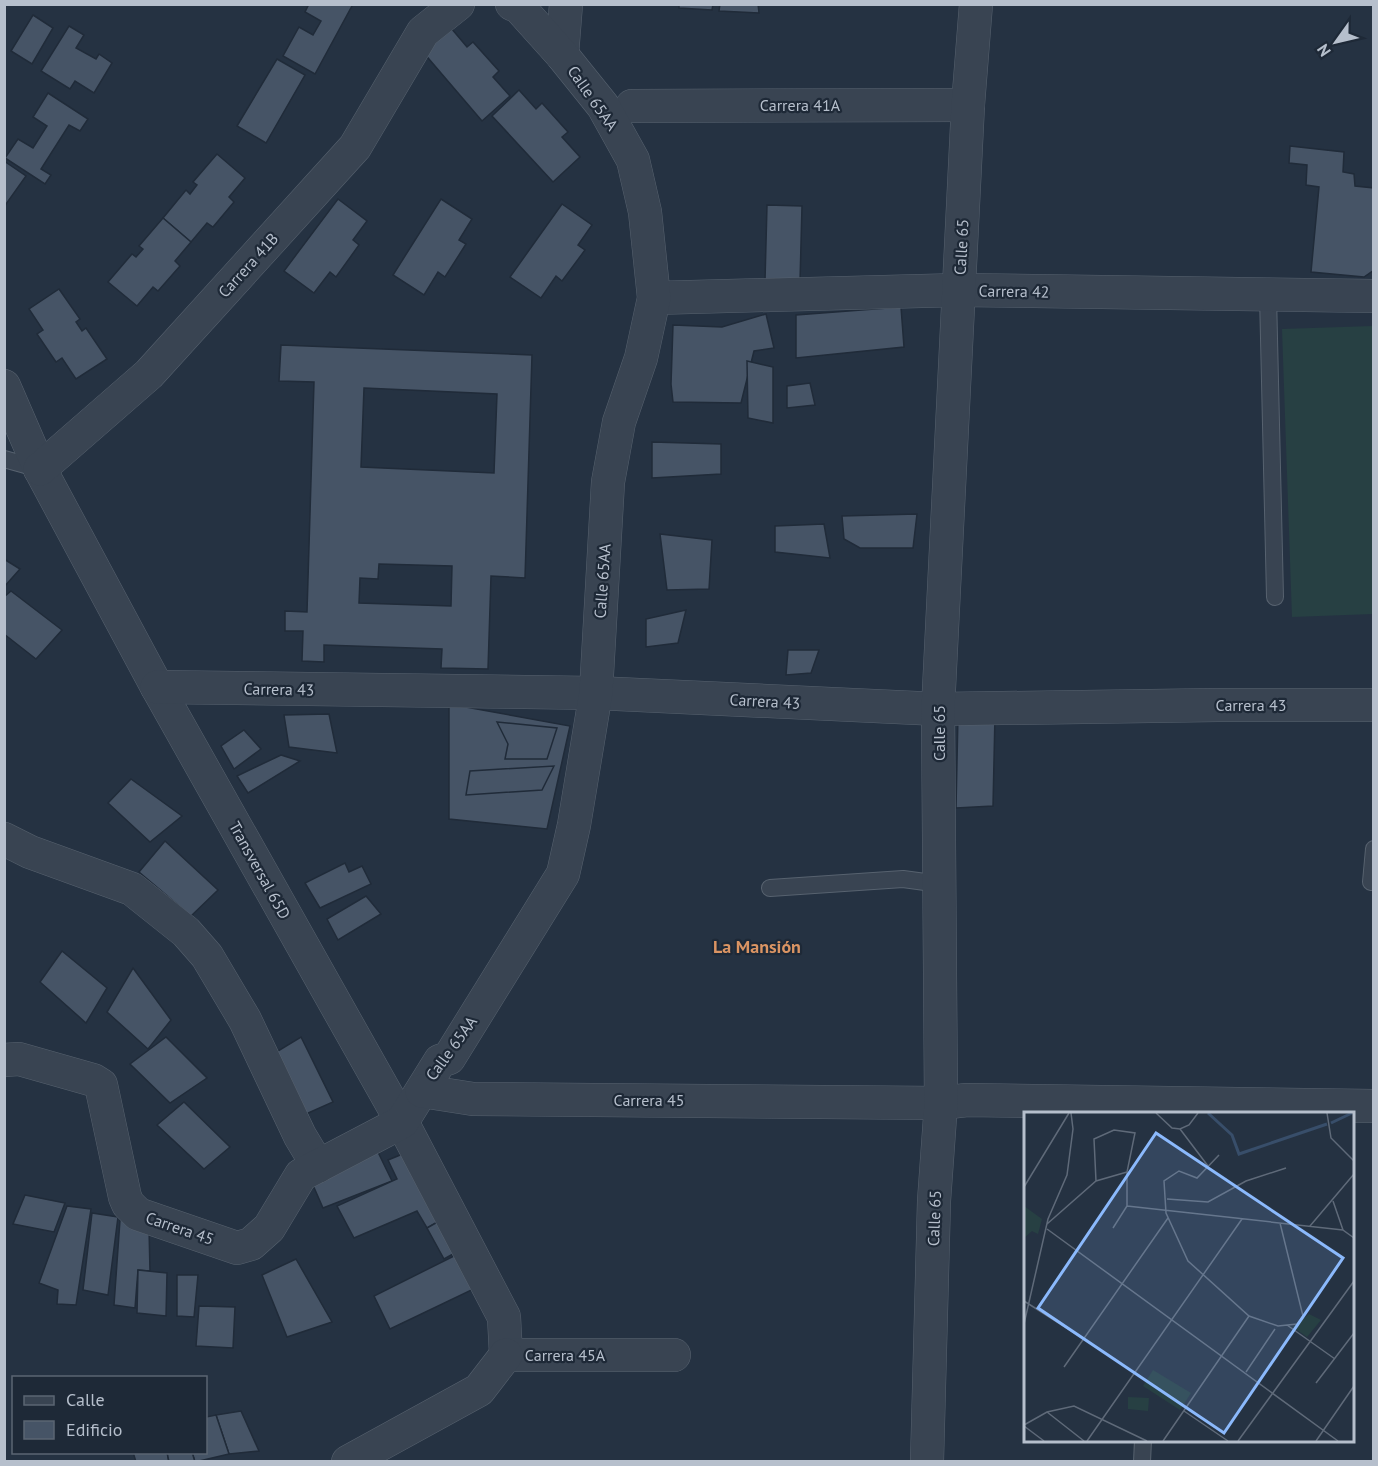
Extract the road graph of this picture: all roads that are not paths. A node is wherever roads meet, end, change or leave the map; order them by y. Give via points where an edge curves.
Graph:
1 (458, 4) edge
2 (512, 4) edge
3 (566, 4) edge
4 (976, 4) edge
5 (562, 55) junction
6 (968, 105) junction
7 (632, 106) dead end
8 (959, 290) junction
9 (1268, 295) junction
10 (1374, 297) edge
11 (654, 298) junction
12 (4, 386) edge
13 (4, 459) edge
14 (40, 469) junction
15 (1275, 597) dead end
16 (157, 687) junction
17 (596, 693) junction
18 (1374, 705) edge
19 (938, 709) junction
20 (4, 838) edge
21 (1374, 849) edge
22 (1371, 882) dead end
23 (940, 884) junction
24 (770, 888) dead end
25 (4, 1060) edge
26 (422, 1091) junction
27 (941, 1103) junction
28 (1374, 1106) edge
29 (402, 1122) junction
30 (318, 1166) junction
31 (506, 1355) junction
32 (674, 1355) dead end
33 (1143, 1442) edge
34 (348, 1461) edge
35 (927, 1461) edge
36 (1142, 1461) edge

1 - 14 street, Carrera 41B via 423,32 355,147 149,374
2 - 5 street, Calle 65AA
3 - 5 street, Calle 65AA
4 - 6 street, Calle 65
5 - 11 street, Calle 65AA via 603,106 633,160 645,212
6 - 7 street, Carrera 41A
6 - 8 street, Calle 65
8 - 9 street, Carrera 42
8 - 11 street, Carrera 42
8 - 19 street, Calle 65
9 - 10 street, Carrera 42
9 - 15 lane
11 - 17 street, Calle 65AA via 641,358 619,422 608,482
12 - 14 street, Transversal 65D
13 - 14 lane
14 - 16 street, Transversal 65D
16 - 17 street, Carrera 43
16 - 29 street, Transversal 65D
17 - 19 street, Carrera 43
17 - 26 street, Calle 65AA via 563,874 449,1058 440,1061
18 - 19 street, Carrera 43
19 - 23 street, Calle 65
20 - 30 street via 30,852 132,889 186,932 207,956 245,1020 300,1137
21 - 22 lane
23 - 24 lane via 903,879
23 - 27 street, Calle 65
25 - 30 street, Carrera 45 via 19,1059 102,1085 128,1204 138,1214 237,1248 252,1244 268,1228 301,1175
26 - 27 street, Carrera 45 via 473,1099
26 - 29 street, Carrera 45
27 - 28 street, Carrera 45 via 967,1100
27 - 35 street, Calle 65 via 934,1201
29 - 30 street, Carrera 45
29 - 31 street, Transversal 65D via 504,1317
31 - 32 street, Carrera 45A
31 - 34 street, Carrera 45A via 479,1390
33 - 36 lane

